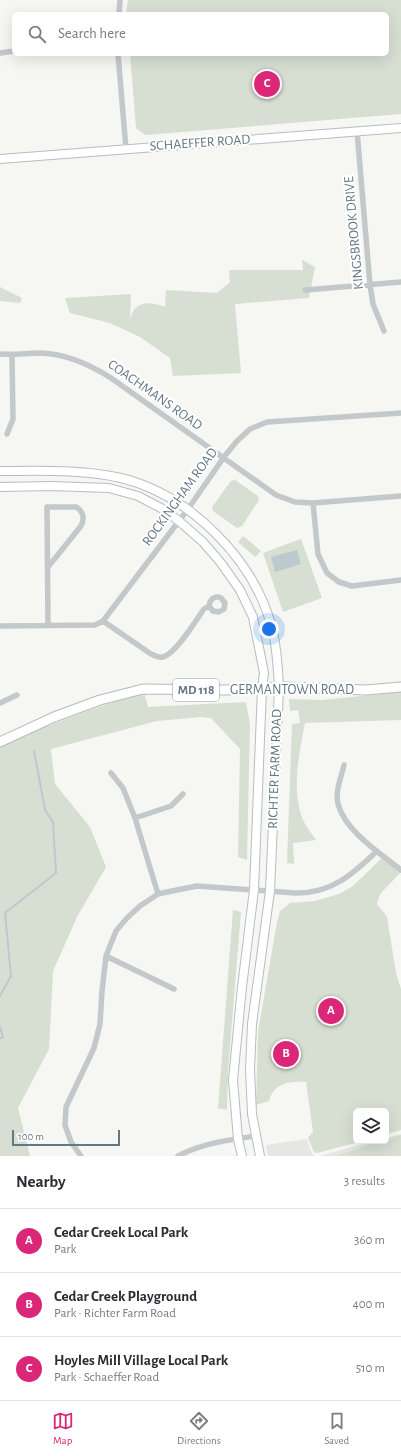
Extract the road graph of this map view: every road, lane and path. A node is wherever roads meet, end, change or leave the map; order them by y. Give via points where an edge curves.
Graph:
1 (120, 0) edge
2 (119, 12) edge
3 (12, 51) edge
4 (0, 53) edge
5 (118, 56) edge
6 (401, 128) edge
7 (357, 131) junction
8 (126, 149) junction
9 (0, 160) edge
10 (401, 282) edge
11 (370, 285) junction
12 (305, 290) dead end
13 (384, 331) dead end
14 (0, 354) edge
15 (12, 355) junction
16 (401, 413) edge
17 (7, 434) dead end
18 (224, 457) junction
19 (0, 471) edge
20 (0, 487) edge
21 (401, 496) edge
22 (313, 503) junction
23 (188, 509) junction
24 (179, 521) junction
25 (48, 567) junction
26 (401, 580) edge
27 (209, 606) dead end
28 (103, 620) junction
29 (0, 626) edge
30 (48, 626) junction
31 (401, 687) edge
32 (262, 688) junction
33 (279, 688) junction
34 (17, 695) dead end
35 (0, 703) edge
36 (0, 742) edge
37 (344, 765) dead end
38 (111, 774) dead end
39 (183, 794) dead end
40 (135, 818) junction
41 (377, 851) junction
42 (401, 870) edge
43 (254, 890) junction
44 (270, 891) junction
45 (158, 894) junction
46 (106, 956) junction
47 (174, 989) dead end
48 (256, 1136) junction
49 (238, 1139) junction
50 (81, 1156) edge
51 (178, 1156) edge
52 (242, 1156) edge
53 (260, 1156) edge

1 - 2 street
3 - 4 street
5 - 8 street
6 - 7 main road, SCHAEFFER ROAD
7 - 8 main road, SCHAEFFER ROAD
7 - 11 street, KINGSBROOK DRIVE
8 - 9 main road, SCHAEFFER ROAD
10 - 11 street
11 - 12 street
11 - 13 street, KINGSBROOK DRIVE via 373,304
14 - 15 street, COACHMANS ROAD
15 - 17 street via 13,420
15 - 18 street, COACHMANS ROAD via 41,353 73,359 92,366
16 - 18 street, ROCKINGHAM ROAD via 267,422 250,429 236,441
18 - 22 street, COACHMANS ROAD via 276,494 295,502
18 - 23 street, ROCKINGHAM ROAD
19 - 23 main road, RICHTER FARM ROAD via 78,472 122,478 157,491
20 - 24 main road, RICHTER FARM ROAD via 109,488 138,496
21 - 22 street, COACHMANS ROAD
22 - 26 street via 318,554 327,573 339,582 352,586
23 - 24 street, ROCKINGHAM ROAD
23 - 33 main road, RICHTER FARM ROAD via 218,536 240,563 258,592 272,627
24 - 28 street, ROCKINGHAM ROAD
24 - 32 main road, RICHTER FARM ROAD via 203,542 240,590 255,624 264,673
25 - 25 street via 47,507 76,507 82,512 82,526
25 - 30 street
27 - 28 street via 204,609 179,644 164,657 151,654
28 - 30 street via 95,625
29 - 30 street
31 - 33 main road, GERMANTOWN ROAD / MD 118 via 366,690
32 - 33 main road, GERMANTOWN ROAD / MD 118
32 - 36 main road, GERMANTOWN ROAD / MD 118 via 143,690 120,694 54,717
32 - 43 main road, RICHTER FARM ROAD
33 - 44 main road, RICHTER FARM ROAD
34 - 35 street
37 - 41 street via 338,786 338,804 351,827
38 - 40 street via 123,788
39 - 40 street via 171,806
40 - 45 street
41 - 42 street
41 - 44 street via 347,878 325,888 305,893
43 - 44 street
43 - 45 street via 196,886
43 - 49 main road, RICHTER FARM ROAD via 234,1080
44 - 48 main road, RICHTER FARM ROAD via 252,1024 250,1069 252,1114
45 - 46 street via 123,922 116,931
46 - 47 street
46 - 50 street via 100,1024 94,1048 66,1108 65,1125 71,1142
48 - 49 street
48 - 53 main road, RICHTER FARM ROAD
49 - 51 street via 192,1148
49 - 52 main road, RICHTER FARM ROAD

